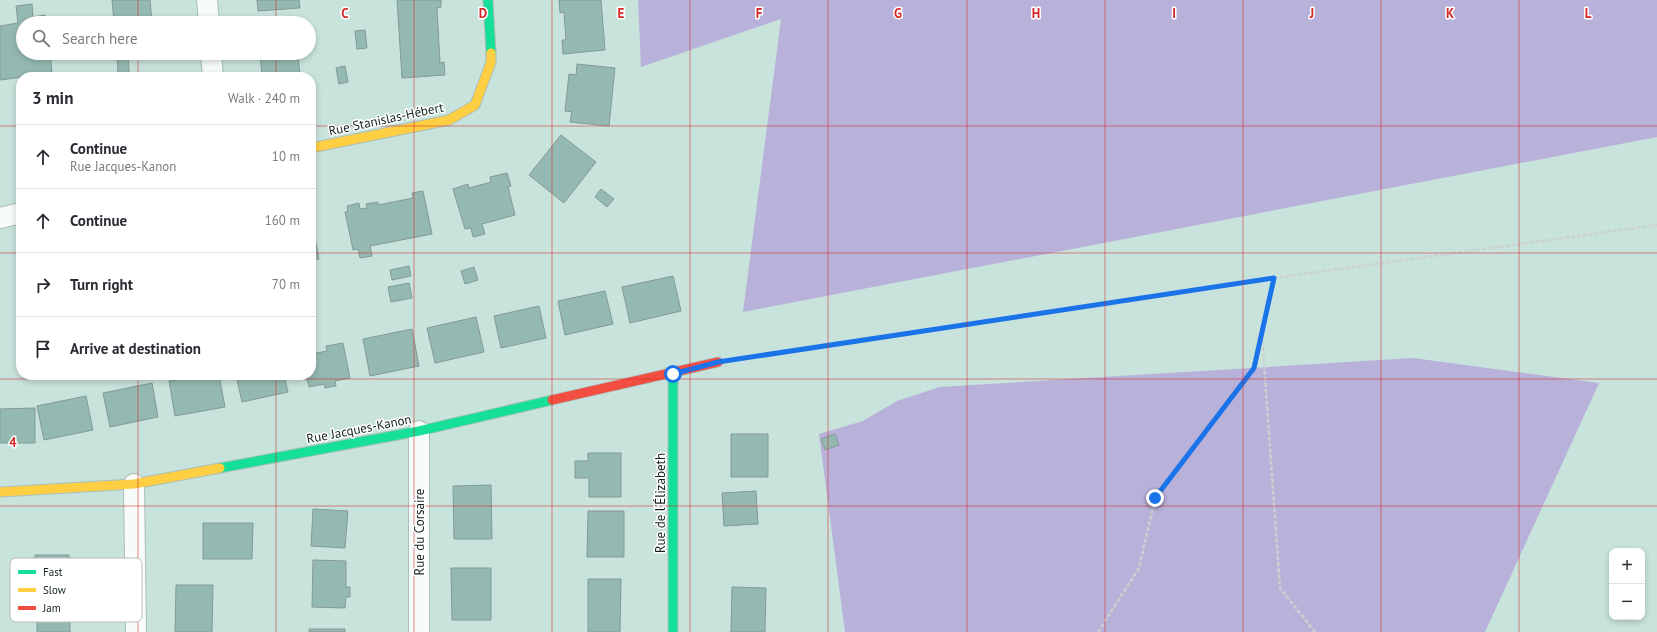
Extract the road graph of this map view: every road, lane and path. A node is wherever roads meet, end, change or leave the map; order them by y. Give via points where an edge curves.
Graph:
1 (207, 0) edge
2 (488, 0) edge
3 (208, 16) edge
4 (212, 60) edge
5 (213, 72) edge
6 (316, 147) edge
7 (16, 215) edge
8 (0, 218) edge
9 (1657, 225) edge
10 (1274, 278) junction
11 (1262, 331) junction
12 (718, 362) joint
13 (673, 374) junction
14 (419, 432) junction
15 (134, 484) junction
16 (0, 492) edge
17 (135, 558) edge
18 (136, 622) edge
19 (136, 632) edge
20 (419, 632) edge
21 (673, 632) edge
22 (1098, 632) edge
23 (1315, 632) edge

1 - 3 street
2 - 6 street, Rue Stanislas-Hébert via 491,62 475,105 449,120
4 - 5 street
7 - 8 street
9 - 10 path
10 - 11 path
10 - 12 path
11 - 22 path via 1254,368 1155,498 1139,568
11 - 23 path via 1280,588
12 - 13 street, Rue Jacques-Kanon
13 - 14 street, Rue Jacques-Kanon
13 - 21 street, Rue de l'Élizabeth
14 - 15 street, Rue Jacques-Kanon
14 - 20 street, Rue du Corsaire
15 - 16 street, Rue Jacques-Kanon
15 - 17 street
18 - 19 street

